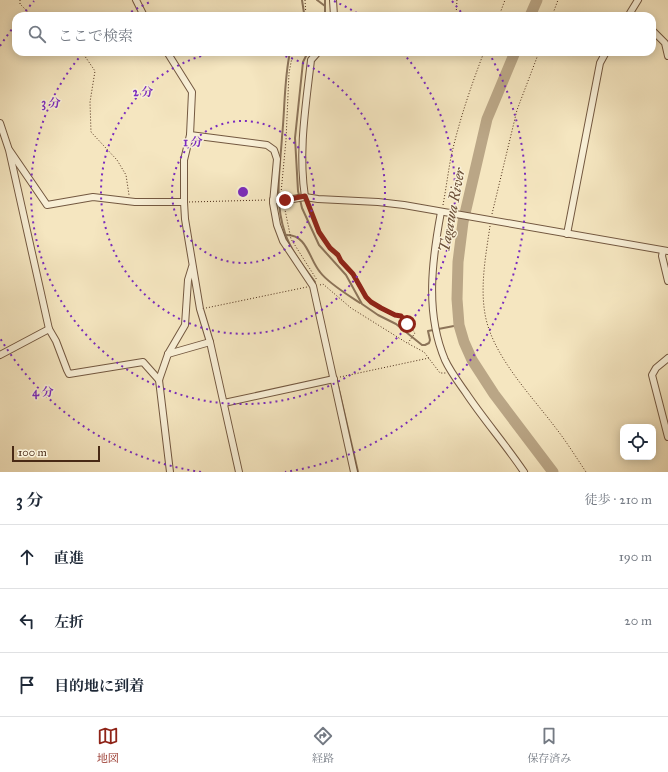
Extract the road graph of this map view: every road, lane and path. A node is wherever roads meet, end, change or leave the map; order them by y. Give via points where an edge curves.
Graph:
1 (20, 0) edge
2 (136, 0) edge
3 (305, 0) edge
4 (333, 0) edge
5 (457, 0) edge
6 (505, 0) edge
7 (558, 0) edge
8 (638, 0) edge
9 (28, 12) edge
10 (142, 12) edge
11 (306, 12) edge
12 (334, 12) edge
13 (456, 12) edge
14 (500, 12) edge
15 (554, 12) edge
16 (632, 12) edge
17 (656, 34) edge
18 (85, 56) edge
19 (170, 56) edge
20 (292, 56) edge
21 (314, 56) edge
22 (482, 56) edge
23 (537, 56) edge
24 (604, 56) edge
25 (668, 56) edge
26 (0, 123) edge
27 (190, 135) junction
28 (3, 143) edge
29 (9, 150) junction
30 (305, 196) junction
31 (278, 200) junction
32 (130, 202) junction
33 (184, 202) junction
34 (442, 211) junction
35 (490, 221) junction
36 (567, 234) junction
37 (665, 251) edge
38 (193, 266) junction
39 (668, 281) edge
40 (316, 285) junction
41 (200, 310) junction
42 (48, 329) junction
43 (210, 342) junction
44 (407, 343) junction
45 (168, 354) junction
46 (0, 355) edge
47 (444, 357) junction
48 (429, 358) junction
49 (668, 358) edge
50 (334, 379) junction
51 (159, 380) junction
52 (224, 403) junction
53 (668, 437) edge
54 (170, 472) edge
55 (239, 472) edge
56 (354, 472) edge
57 (524, 472) edge
58 (586, 472) edge

1 - 9 path via 20,4
2 - 10 street
3 - 11 path
4 - 12 street
5 - 13 path
6 - 14 path
7 - 15 path
8 - 16 street
17 - 25 street via 665,43
18 - 32 path via 95,71 90,102 91,132 117,160 126,175
19 - 27 street via 192,92
20 - 31 path via 286,140
21 - 30 street via 311,60 302,132
22 - 34 path via 451,156
23 - 35 path via 517,110
24 - 36 street via 600,63
26 - 28 street
27 - 31 street via 271,147 277,159
27 - 33 street via 184,160
28 - 29 street
29 - 32 street via 47,205 93,197
29 - 42 street
30 - 31 street
30 - 34 street
30 - 44 path via 319,232 353,274 360,289 371,302 401,316 415,332
31 - 33 path
31 - 40 path via 290,238 316,278
31 - 40 street via 277,225 280,236
32 - 33 street
33 - 38 street
34 - 35 street
34 - 47 street via 434,253 432,293 435,323
35 - 36 street
35 - 58 path via 483,285 485,313 492,336 511,369
36 - 37 street
37 - 39 street via 662,256
38 - 41 street
38 - 45 street via 188,280 185,325
40 - 41 path
40 - 44 path via 323,284 351,308
40 - 50 street
41 - 43 street
42 - 46 street
42 - 51 street via 70,374 143,362
43 - 45 street
43 - 52 street
44 - 48 path via 424,352
45 - 51 street
47 - 48 path via 444,374 440,374
47 - 57 street via 484,420
48 - 50 path
49 - 53 street via 652,375
50 - 52 street
50 - 56 street
51 - 54 street
52 - 55 street

